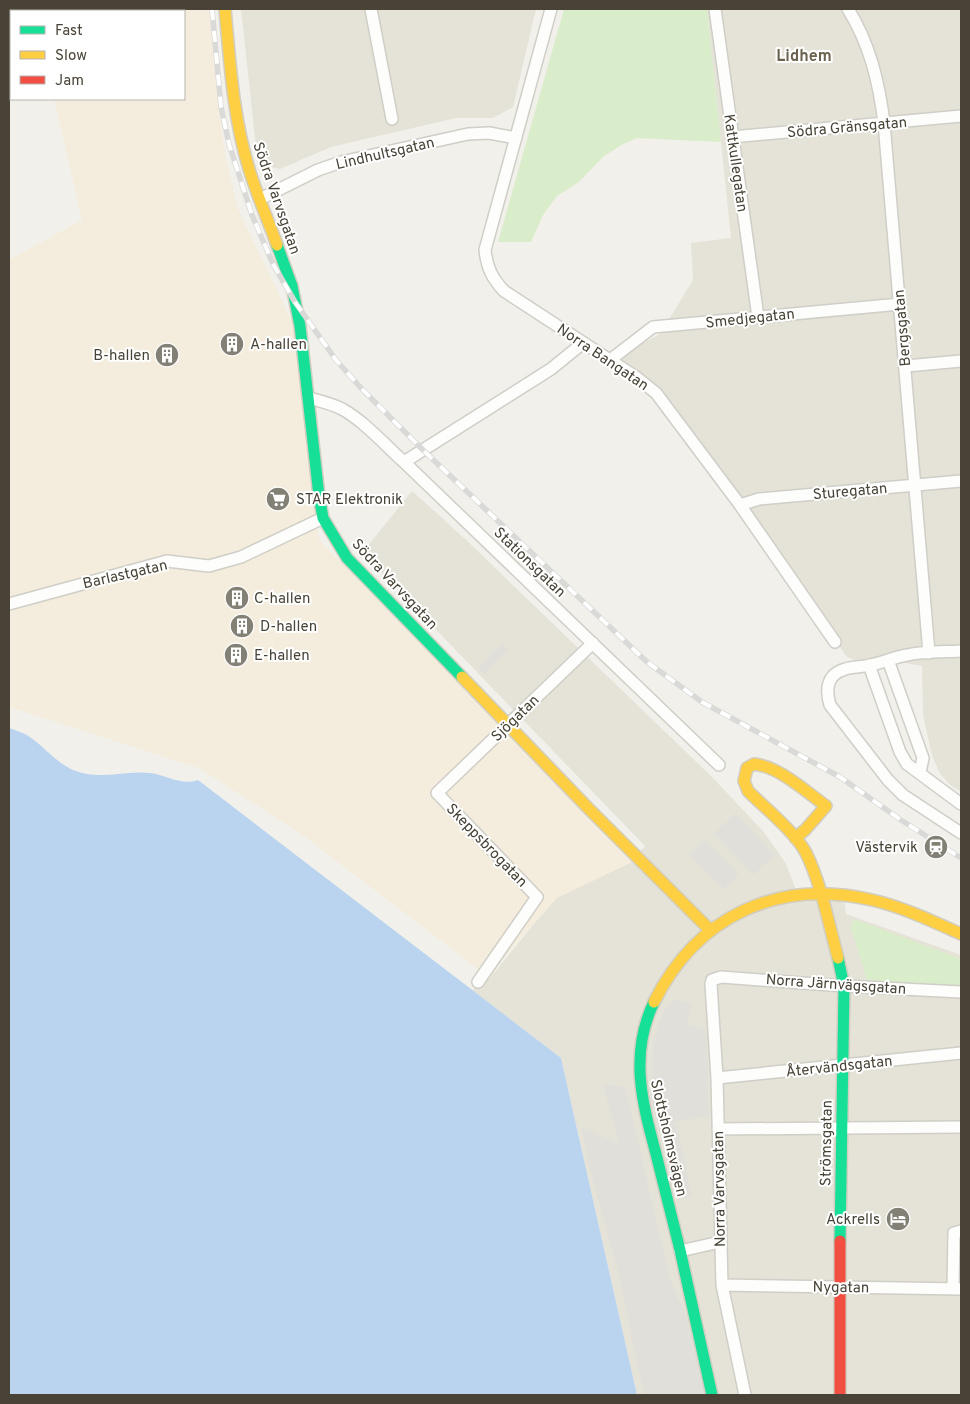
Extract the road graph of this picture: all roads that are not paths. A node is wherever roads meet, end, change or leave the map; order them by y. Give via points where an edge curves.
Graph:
1 (225, 9) edge
2 (371, 9) edge
3 (551, 9) edge
4 (716, 9) edge
5 (848, 9) edge
6 (961, 116) edge
7 (392, 119) dead end
8 (884, 123) junction
9 (732, 137) junction
10 (516, 138) junction
11 (260, 199) junction
12 (900, 304) junction
13 (758, 317) junction
14 (583, 343) junction
15 (610, 360) junction
16 (961, 361) edge
17 (906, 366) junction
18 (309, 398) junction
19 (404, 462) junction
20 (961, 481) edge
21 (915, 485) junction
22 (740, 504) junction
23 (323, 518) junction
24 (9, 604) edge
25 (835, 642) dead end
26 (593, 643) junction
27 (961, 651) edge
28 (929, 653) junction
29 (888, 660) junction
30 (869, 666) junction
31 (508, 726) junction
32 (719, 764) dead end
33 (920, 772) junction
34 (437, 793) joint
35 (961, 804) edge
36 (961, 833) edge
37 (795, 838) junction
38 (821, 894) junction
39 (710, 930) junction
40 (961, 934) edge
41 (712, 980) joint
42 (478, 982) dead end
43 (844, 986) junction
44 (961, 992) edge
45 (961, 1053) edge
46 (843, 1066) junction
47 (717, 1078) junction
48 (961, 1127) edge
49 (841, 1128) junction
50 (718, 1129) junction
51 (961, 1231) edge
52 (720, 1242) junction
53 (680, 1251) junction
54 (722, 1285) junction
55 (839, 1288) junction
56 (957, 1289) edge
57 (712, 1395) edge
58 (745, 1395) edge
59 (840, 1395) edge

1 - 11 street, Södra Varvsgatan via 234,101 244,150
2 - 7 street
3 - 10 street, Norra Bangatan
4 - 9 street, Kattkullegatan
5 - 8 street, Bergsgatan via 859,25 876,72
6 - 8 street, Södra Gränsgatan
8 - 9 street, Södra Gränsgatan
8 - 12 street, Bergsgatan
9 - 13 street, Kattkullegatan
10 - 11 street, Lindhultsgatan via 488,133 468,134 340,162
10 - 14 street, Norra Bangatan via 486,250 486,263 504,291
11 - 18 street, Södra Varvsgatan via 292,286
12 - 13 street, Smedjegatan
12 - 17 street, Bergsgatan
13 - 15 street, Smedjegatan via 653,327
14 - 15 street, Norra Bangatan
14 - 19 street via 551,369
15 - 22 street, Norra Bangatan via 656,393
16 - 17 street
17 - 21 street, Bergsgatan
18 - 19 street, Stationsgatan via 351,414
18 - 23 street, Södra Varvsgatan
19 - 26 street, Stationsgatan
20 - 21 street, Sturegatan
21 - 22 street, Sturegatan via 760,499
21 - 28 street, Bergsgatan
22 - 25 street, Norra Bangatan
23 - 24 street, Barlastgatan via 233,560 208,566 167,561
23 - 31 street, Södra Varvsgatan via 347,558
26 - 31 street, Sjögatan
26 - 32 street, Stationsgatan
27 - 28 street
28 - 29 street via 908,654
29 - 30 street
29 - 33 street via 923,758
30 - 33 street via 900,752 908,764
30 - 36 street via 848,668 832,676 827,696 830,705 903,795
31 - 34 street, Sjögatan
31 - 39 street, Södra Varvsgatan
33 - 35 street
34 - 42 street, Skeppsbrogatan via 537,897
37 - 37 street via 826,806 770,769 754,764 747,768 744,781 748,790
37 - 38 street via 806,853
38 - 39 street, Slottsholmsvägen via 777,899 748,908
38 - 40 street, Slottsholmsvägen via 844,894 891,905
38 - 43 street, Strömsgatan
39 - 53 street, Slottsholmsvägen via 664,984 644,1029 641,1053 642,1101
41 - 43 street, Norra Järnvägsgatan via 721,977
41 - 47 street, Norra Varvsgatan
43 - 44 street, Norra Järnvägsgatan
43 - 46 street, Strömsgatan
45 - 46 street, Återvändsgatan
46 - 47 street, Återvändsgatan
46 - 49 street, Strömsgatan
47 - 50 street, Norra Varvsgatan
48 - 49 street
49 - 50 street
49 - 55 street, Strömsgatan
50 - 52 street, Norra Varvsgatan
51 - 56 street via 954,1233
52 - 53 street
52 - 54 street, Norra Varvsgatan
53 - 57 street, Slottsholmsvägen
54 - 55 street, Nygatan
54 - 58 street, Norra Varvsgatan
55 - 56 street, Nygatan
55 - 59 street, Strömsgatan

